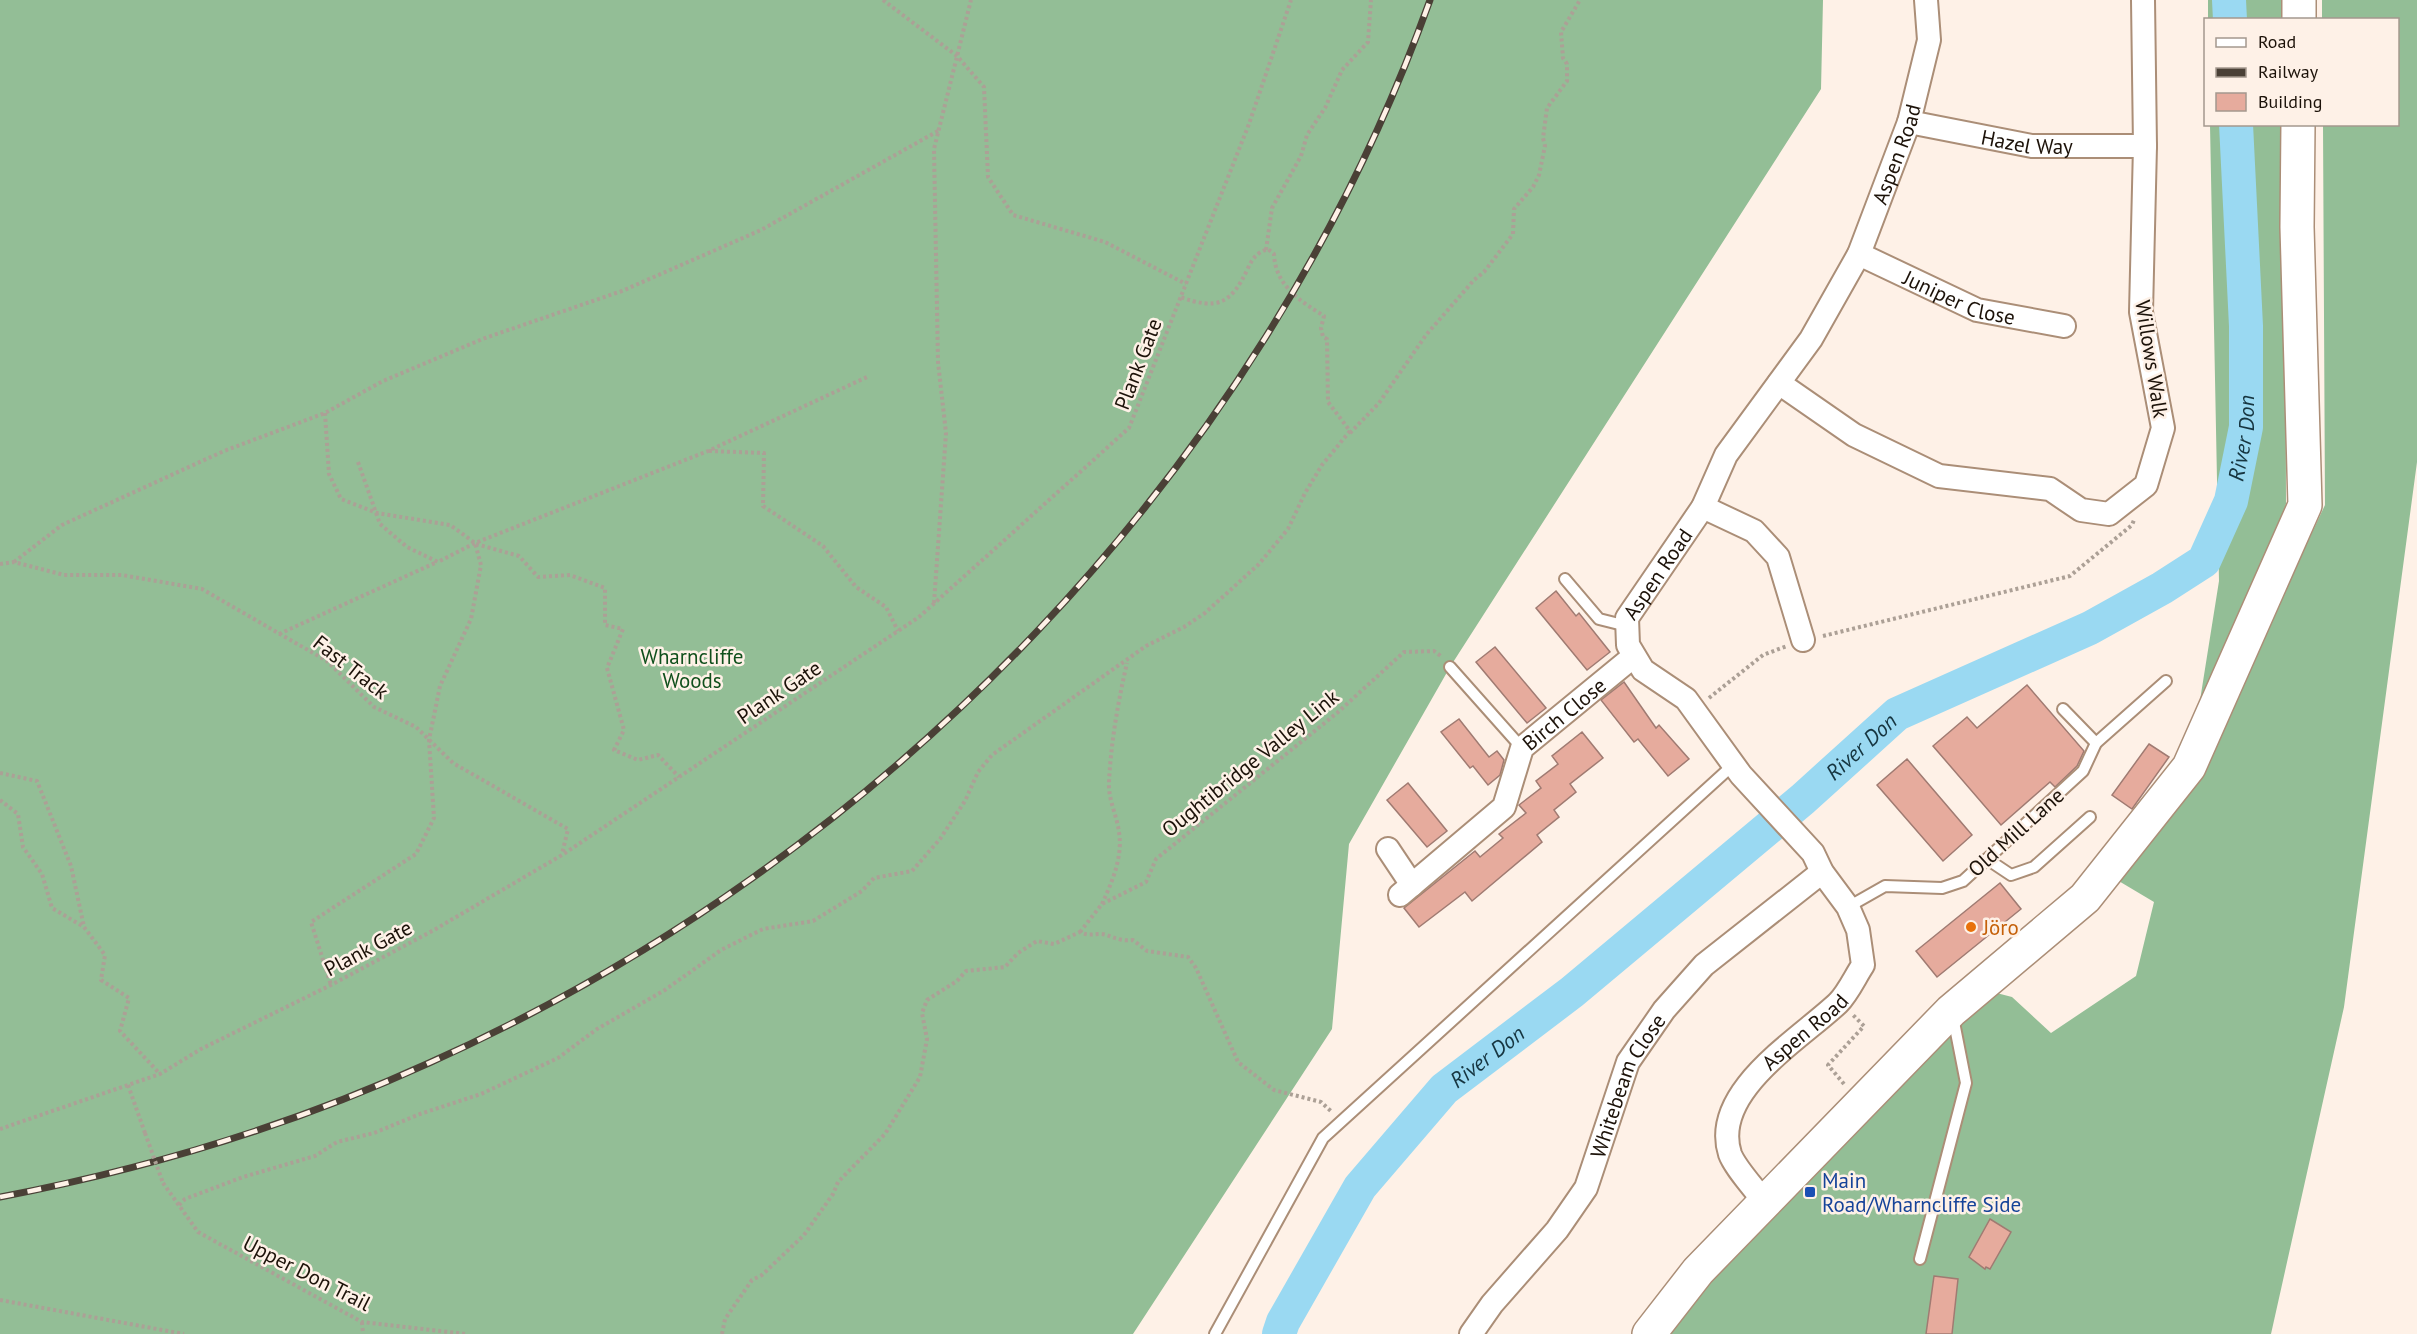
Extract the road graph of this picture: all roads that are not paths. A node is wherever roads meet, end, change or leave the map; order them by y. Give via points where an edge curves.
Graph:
1 (1926, 0) edge
2 (2143, 0) edge
3 (2299, 0) edge
4 (2299, 18) edge
5 (1909, 122) junction
6 (2298, 126) edge
7 (2145, 146) junction
8 (1859, 254) junction
9 (2064, 326) dead end
10 (1779, 383) junction
11 (1703, 507) junction
12 (1565, 579) dead end
13 (1628, 626) junction
14 (1803, 640) road end
15 (1634, 656) junction
16 (1450, 667) road end
17 (2166, 681) dead end
18 (2063, 709) dead end
19 (2096, 743) junction
20 (1522, 748) junction
21 (1737, 770) junction
22 (2090, 817) dead end
23 (1388, 849) dead end
24 (1987, 859) junction
25 (1818, 863) junction
26 (1848, 908) junction
27 (1951, 1011) junction
28 (1765, 1203) junction
29 (1920, 1259) dead end
30 (1215, 1334) edge
31 (1471, 1334) edge
32 (1649, 1334) edge

1 - 5 street, Aspen Road via 1929,40
2 - 7 street, Willows Walk
3 - 4 main road
5 - 7 street, Hazel Way via 2032,146
5 - 8 street, Aspen Road
6 - 27 main road via 2305,505 2189,767 2085,898
7 - 10 street, Willows Walk via 2140,312 2163,428 2146,485 2109,514 2081,510 2050,489 1939,476 1854,435
8 - 9 street, Juniper Close via 1977,310
8 - 10 street, Aspen Road via 1811,339
10 - 11 street, Aspen Road via 1726,455
11 - 13 street, Aspen Road via 1639,599 1628,618
11 - 14 street via 1754,531 1779,557
12 - 13 lane via 1599,619
13 - 15 street, Aspen Road via 1628,645
15 - 20 street, Birch Close
15 - 21 street, Aspen Road via 1643,670 1686,699
16 - 20 lane
17 - 19 lane, Old Mill Lane
18 - 19 lane
19 - 24 lane, Old Mill Lane via 2084,771
20 - 23 street, Birch Close via 1504,807 1406,890
21 - 25 street, Aspen Road
21 - 30 lane via 1323,1138
22 - 24 lane via 2034,867 2011,875
24 - 26 lane, Old Mill Lane via 1963,881 1942,888 1885,886
25 - 26 street, Aspen Road
25 - 31 street, Whitebeam Close via 1704,965 1665,1010 1628,1062 1586,1188 1557,1230
26 - 28 street, Aspen Road via 1858,930 1863,965 1840,1002 1779,1053 1739,1097 1727,1123 1730,1156
27 - 28 main road
27 - 29 lane via 1966,1083
28 - 32 main road via 1698,1271

